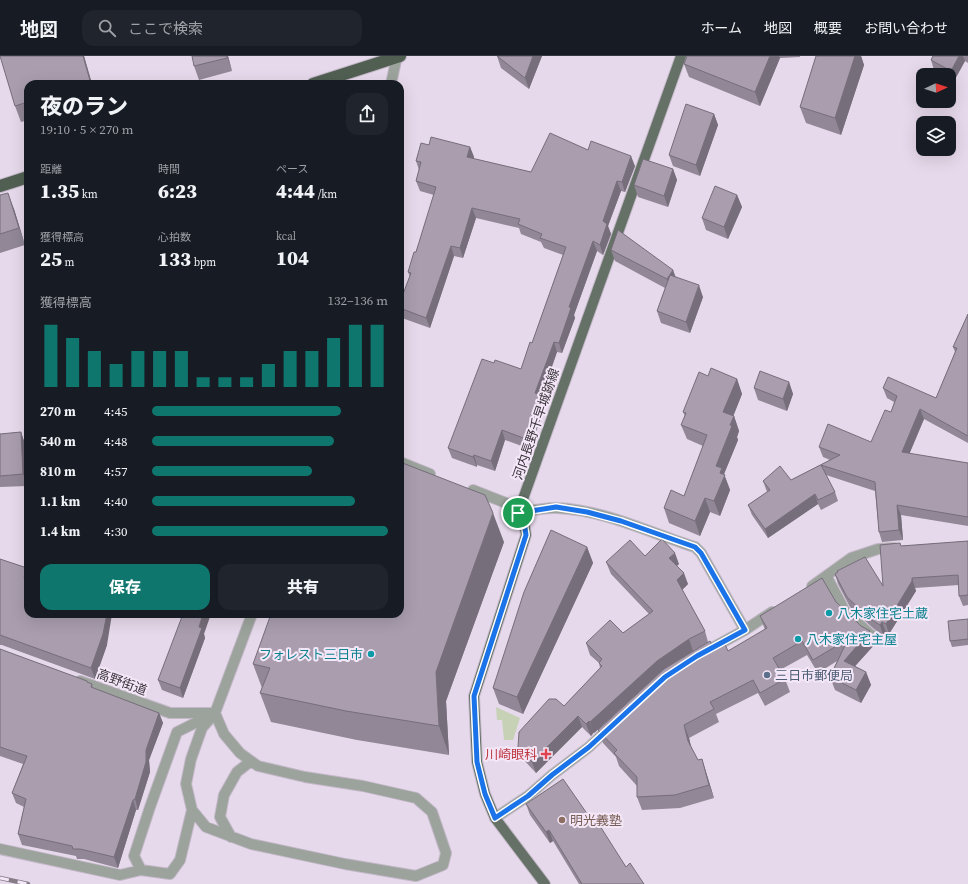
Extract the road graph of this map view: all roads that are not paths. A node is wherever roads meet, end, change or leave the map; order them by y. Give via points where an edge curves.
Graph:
1 (398, 56) edge
2 (681, 56) edge
3 (325, 80) edge
4 (392, 80) edge
5 (24, 178) edge
6 (0, 186) edge
7 (404, 464) edge
8 (443, 479) edge
9 (464, 487) edge
10 (518, 513) junction
11 (905, 546) edge
12 (827, 577) junction
13 (802, 593) edge
14 (783, 605) edge
15 (251, 618) edge
16 (745, 630) junction
17 (880, 640) dead end
18 (704, 652) edge
19 (70, 677) edge
20 (215, 713) junction
21 (616, 721) edge
22 (251, 761) junction
23 (192, 810) junction
24 (495, 818) junction
25 (231, 837) junction
26 (0, 849) edge
27 (141, 870) junction
28 (545, 884) edge

1 - 3 highway
1 - 4 street
2 - 10 main road, 河内長野千早城跡線
5 - 6 highway
7 - 8 street
9 - 10 street via 506,503
10 - 16 street via 556,507 587,512 695,547 701,553
10 - 24 main road via 524,522 526,535 474,696 477,762 485,794
11 - 12 street via 878,549 851,558
12 - 13 street
12 - 17 street via 845,611
14 - 16 street
15 - 20 street
16 - 18 street
19 - 20 street, 高野街道 via 170,713
20 - 22 street via 224,734 240,753
20 - 23 street via 202,728 191,759 186,784
20 - 27 street via 177,732 134,856
21 - 24 street via 589,747 528,796
22 - 25 street via 237,772 224,795 220,817
22 - 25 street via 258,766 305,777 416,798 432,812 446,853 443,865 416,876 345,864 251,844
23 - 25 street via 206,827
23 - 27 street via 180,860 170,874
24 - 28 main road
26 - 27 street via 120,875

